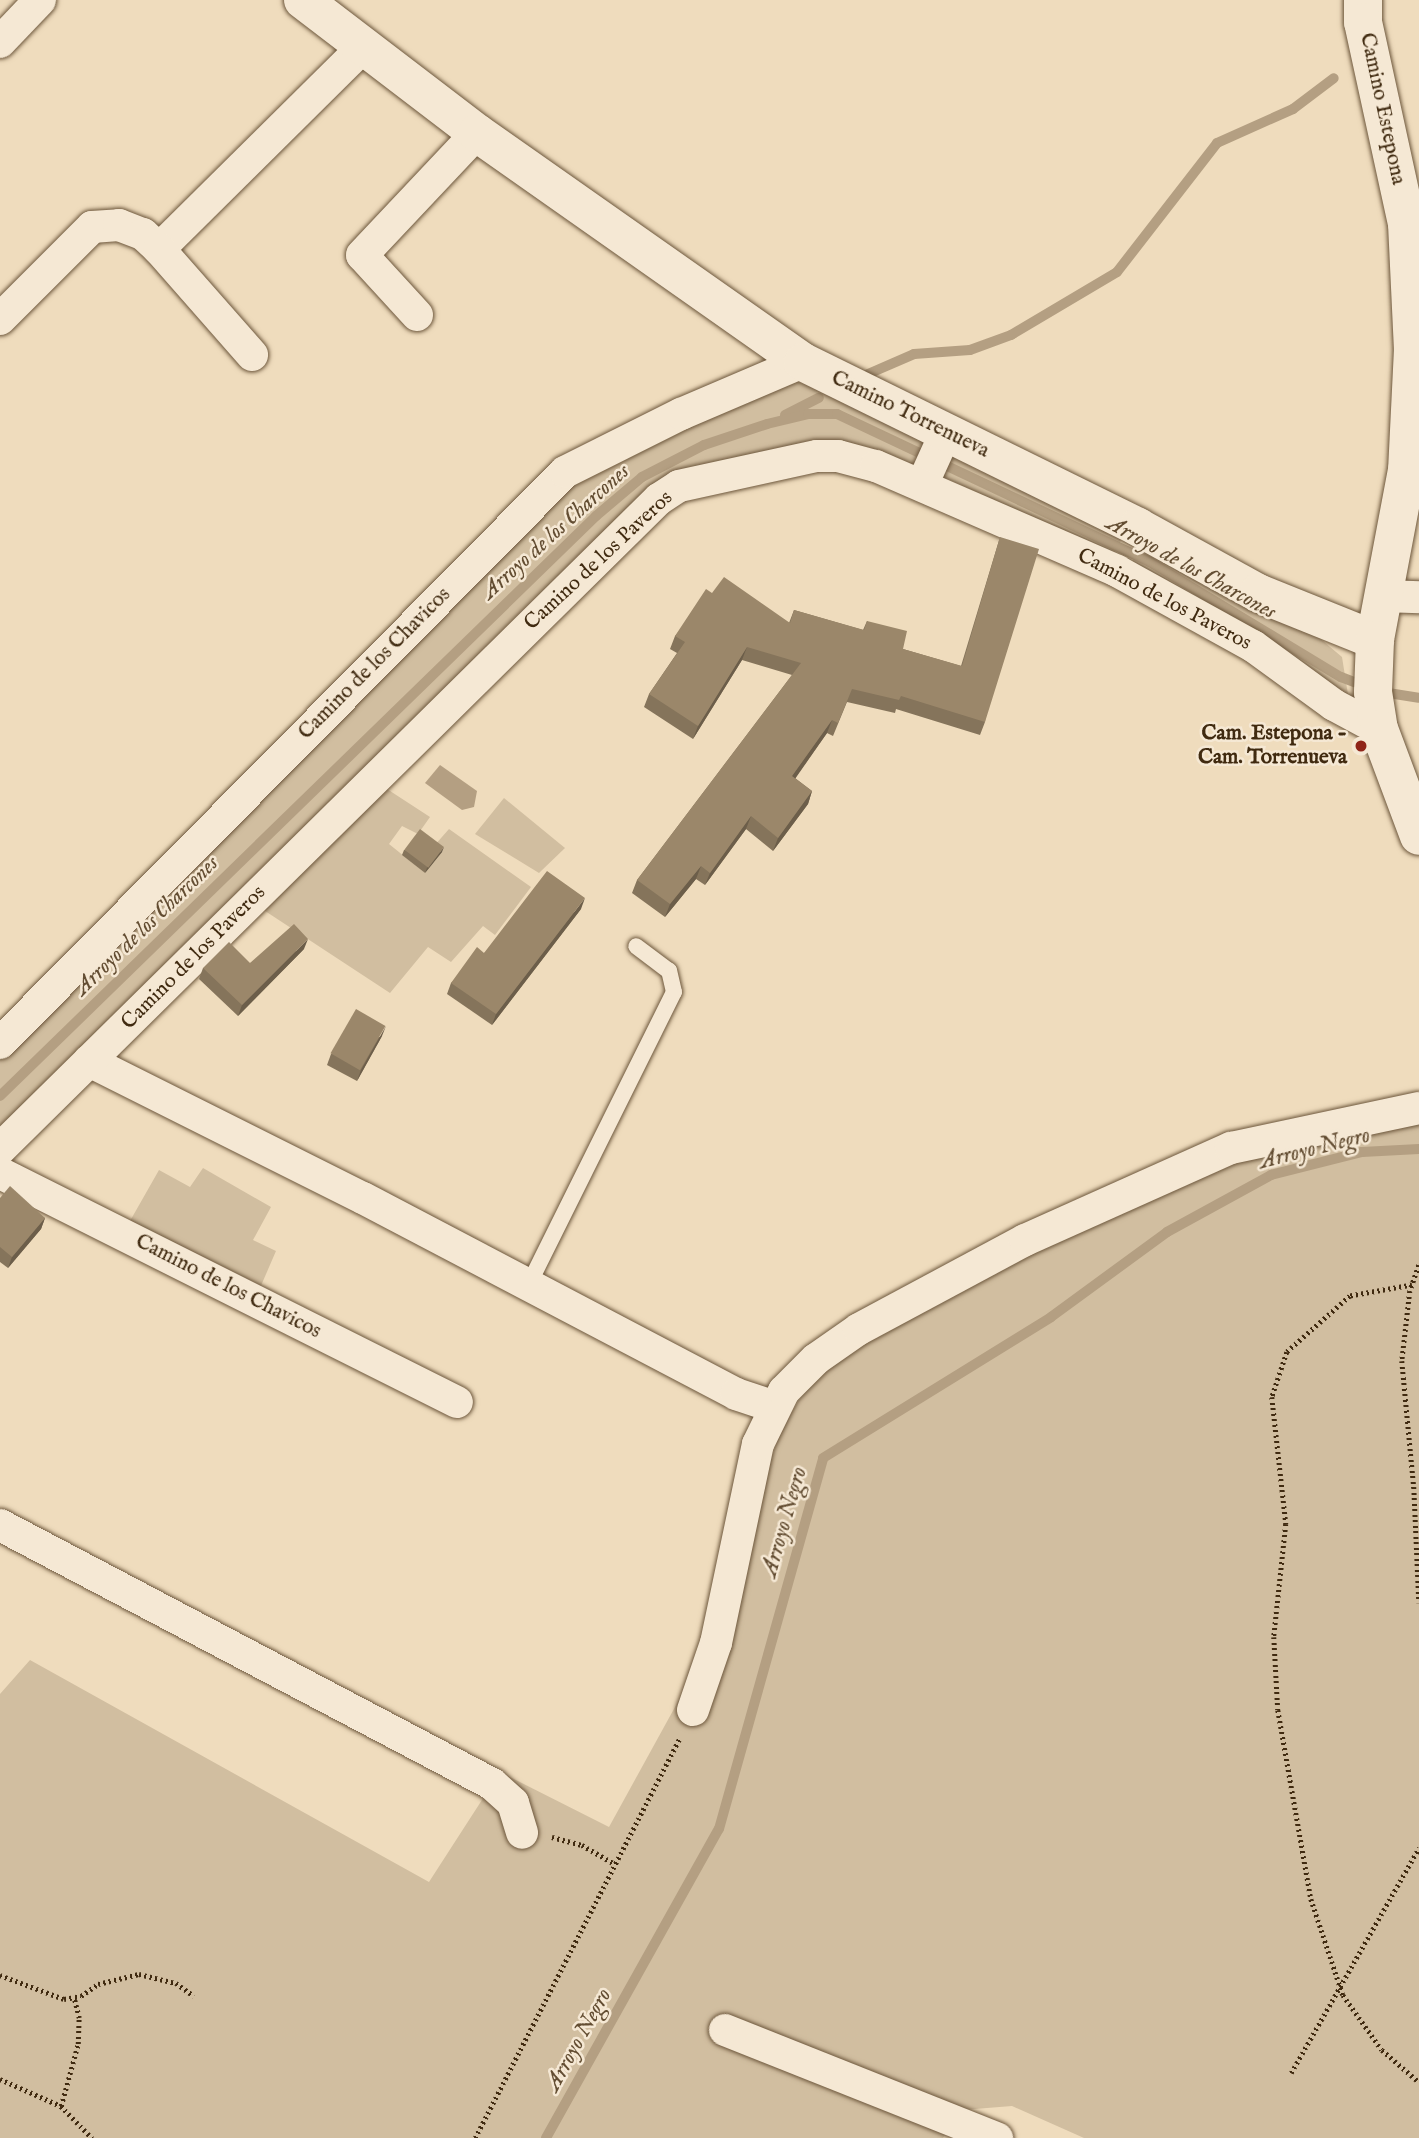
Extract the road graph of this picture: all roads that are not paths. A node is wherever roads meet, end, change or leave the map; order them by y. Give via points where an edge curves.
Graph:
1 (40, 0) edge
2 (303, 0) edge
3 (1363, 0) edge
4 (0, 42) edge
5 (364, 47) junction
6 (477, 133) junction
7 (1413, 223) edge
8 (159, 248) junction
9 (417, 315) dead end
10 (0, 319) edge
11 (252, 355) dead end
12 (803, 362) junction
13 (934, 459) junction
14 (1128, 549) junction
15 (1401, 596) edge
16 (1374, 656) junction
17 (1377, 721) junction
18 (1419, 836) edge
19 (636, 946) dead end
20 (0, 1043) edge
21 (89, 1061) junction
22 (1419, 1108) edge
23 (0, 1149) edge
24 (0, 1173) edge
25 (529, 1284) junction
26 (457, 1402) dead end
27 (775, 1407) junction
28 (0, 1525) edge
29 (693, 1710) road end
30 (522, 1833) road end
31 (725, 2030) dead end
32 (997, 2138) edge

1 - 4 street
2 - 5 street, Camino Torrenueva
3 - 7 street, Camino Estepona via 1363,22
5 - 6 street, Camino Torrenueva
5 - 8 street
6 - 9 street via 362,255
6 - 12 street, Camino Torrenueva
7 - 15 street, Camino Estepona via 1413,349
8 - 10 street via 143,234 119,225 92,227
8 - 11 street
12 - 13 street, Camino Torrenueva
12 - 20 street, Camino de los Chavicos via 681,414 565,472
13 - 14 street, Camino Torrenueva
13 - 14 street, Camino de los Paveros
13 - 21 street, Camino de los Paveros via 866,463 831,455 802,458 669,492
14 - 16 street, Camino Torrenueva via 1258,593
14 - 17 street, Camino de los Paveros via 1334,705
15 - 16 street, Camino Estepona
16 - 17 street, Camino Estepona
17 - 18 street, Camino Estepona
19 - 25 lane via 669,971 674,992
21 - 23 street, Camino de los Paveros
21 - 25 street
22 - 27 street via 1231,1148 1104,1203 859,1329 793,1379
24 - 26 street, Camino de los Chavicos
25 - 27 street via 736,1394
27 - 29 street via 758,1444 716,1643
28 - 30 street via 492,1784 513,1803
31 - 32 street

